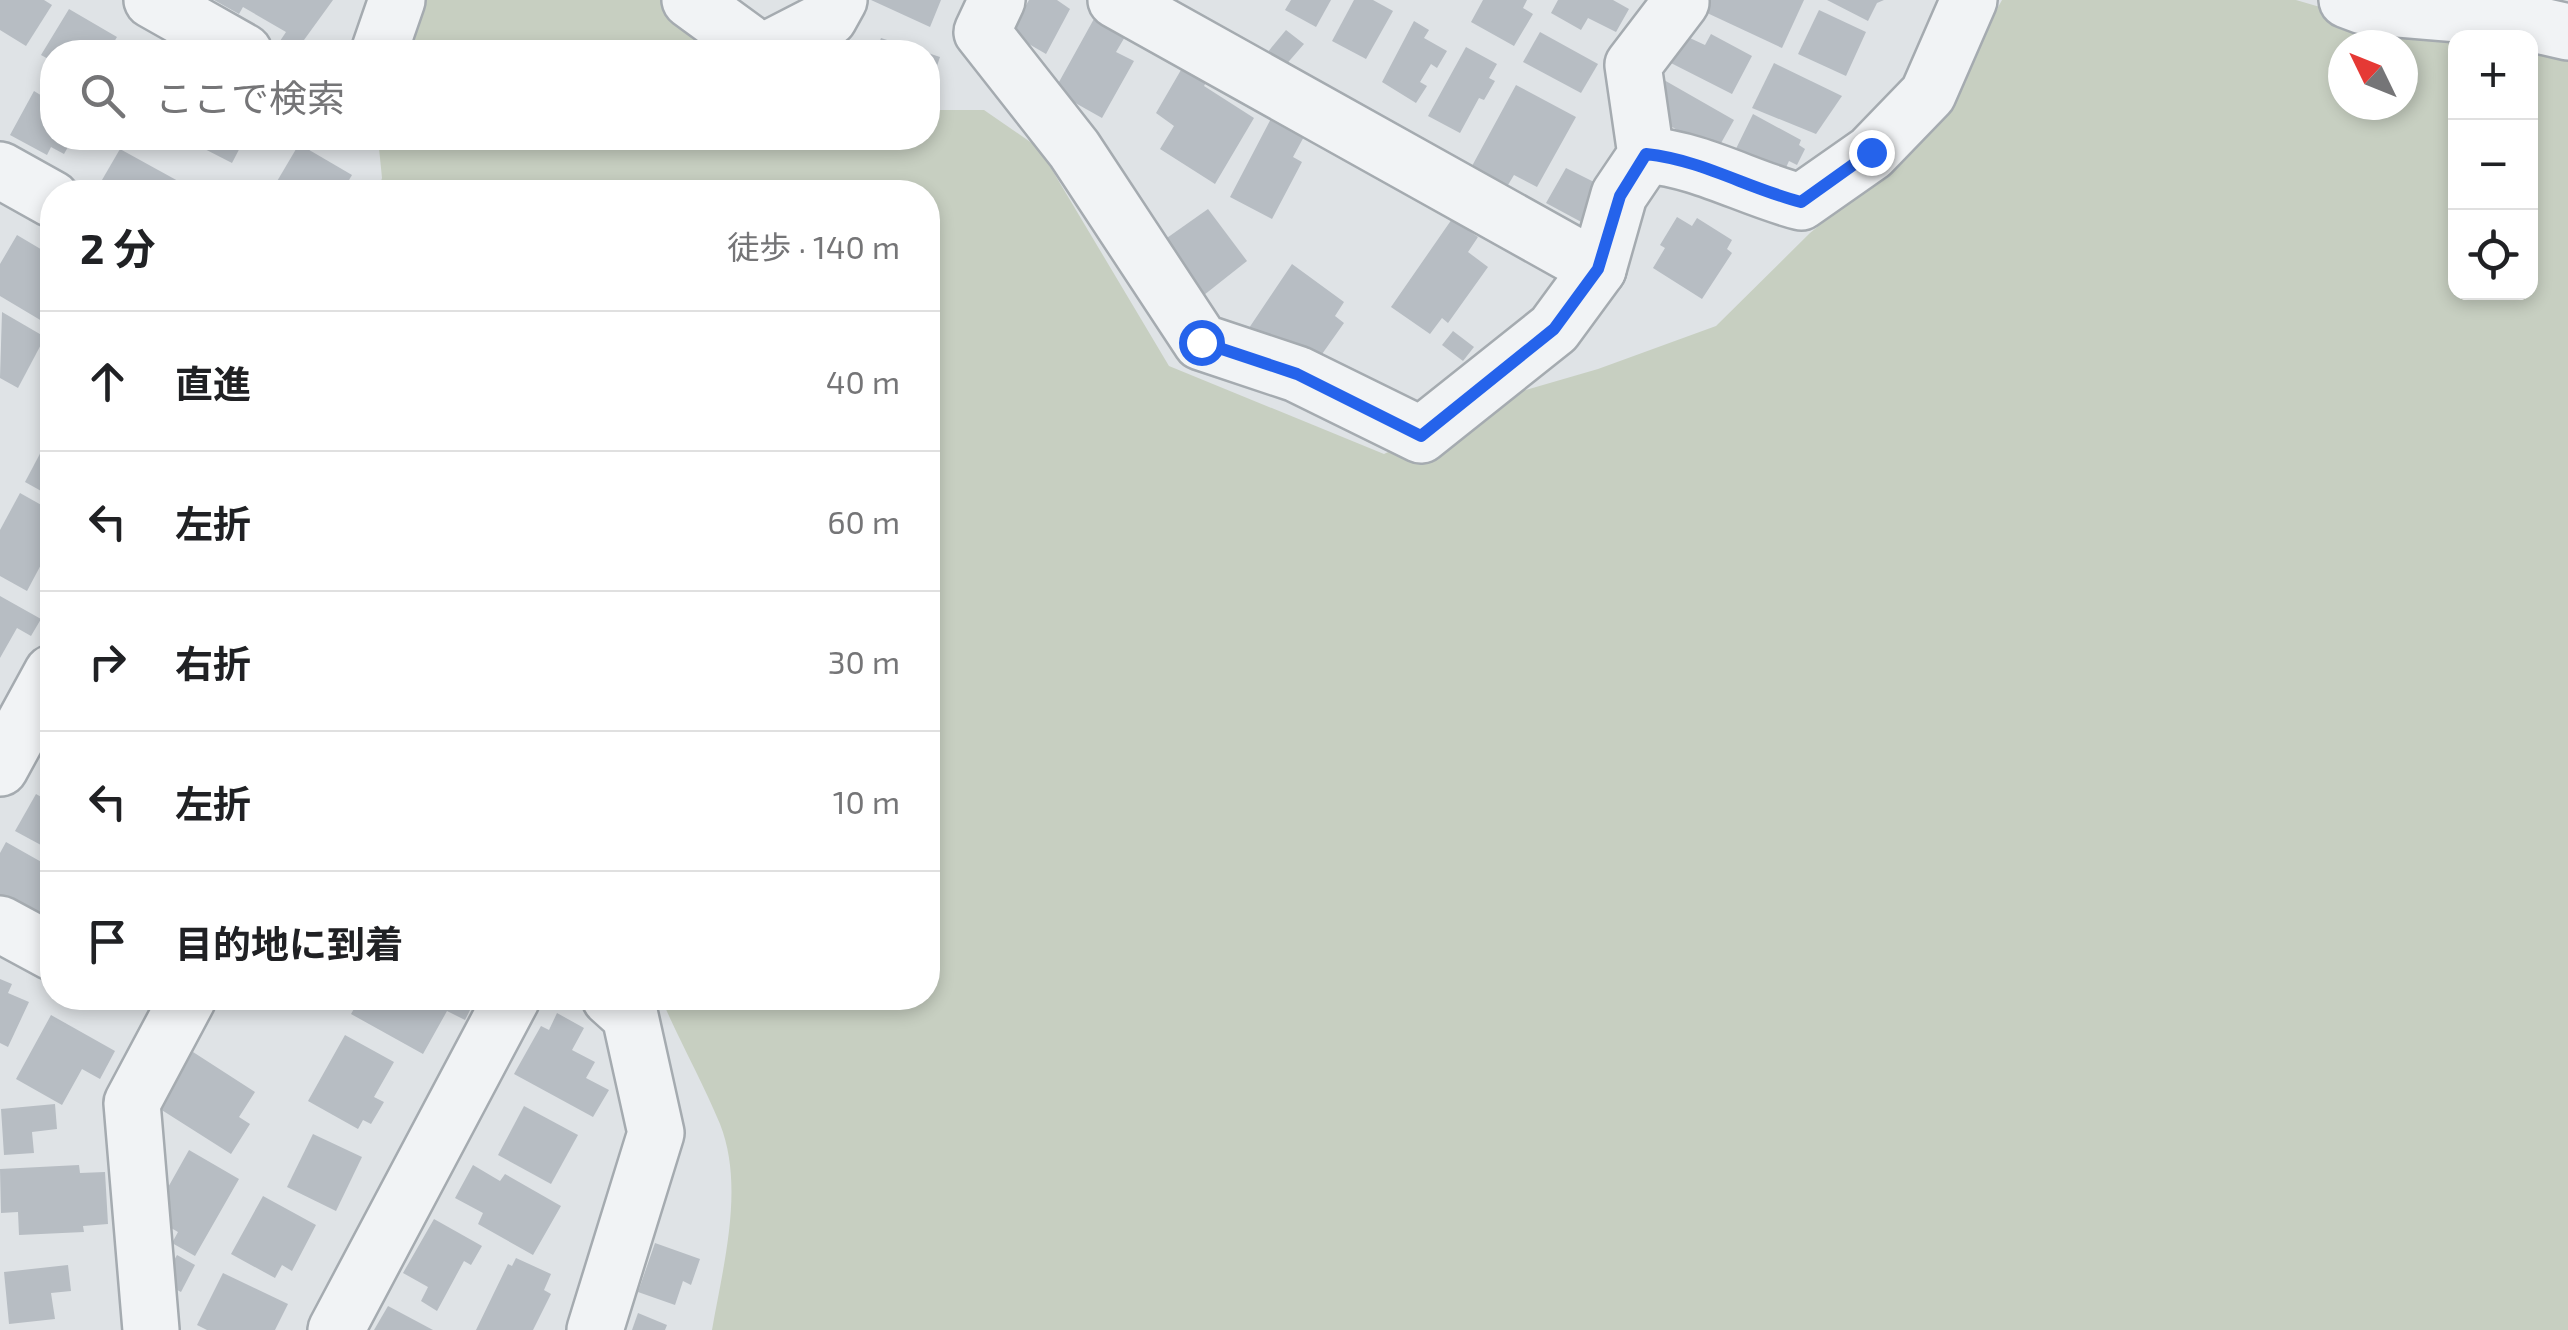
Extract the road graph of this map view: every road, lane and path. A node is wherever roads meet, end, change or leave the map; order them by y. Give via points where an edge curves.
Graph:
1 (152, 0) edge
2 (397, 0) edge
3 (690, 0) edge
4 (839, 0) edge
5 (998, 0) edge
6 (1116, 0) edge
7 (1680, 0) edge
8 (1969, 0) edge
9 (2347, 0) edge
10 (2568, 32) edge
11 (223, 40) edge
12 (383, 40) edge
13 (745, 40) edge
14 (786, 40) edge
15 (1646, 154) junction
16 (1598, 269) junction
17 (40, 694) edge
18 (0, 768) edge
19 (0, 924) edge
20 (40, 946) edge
21 (166, 1010) edge
22 (506, 1010) edge
23 (623, 1010) edge
24 (151, 1330) edge
25 (336, 1330) edge
26 (595, 1330) edge

1 - 11 street
2 - 12 street
3 - 13 street
4 - 14 street via 830,18
5 - 16 street via 982,32 1074,149 1201,342 1297,374 1421,436 1554,329
6 - 16 street
7 - 15 street via 1633,65
8 - 15 street via 1928,94 1871,152 1801,202 1684,158
9 - 10 street via 2508,18
15 - 16 street via 1620,196
17 - 18 street
19 - 20 street
21 - 24 street via 132,1103
22 - 25 street
23 - 26 street via 656,1134

